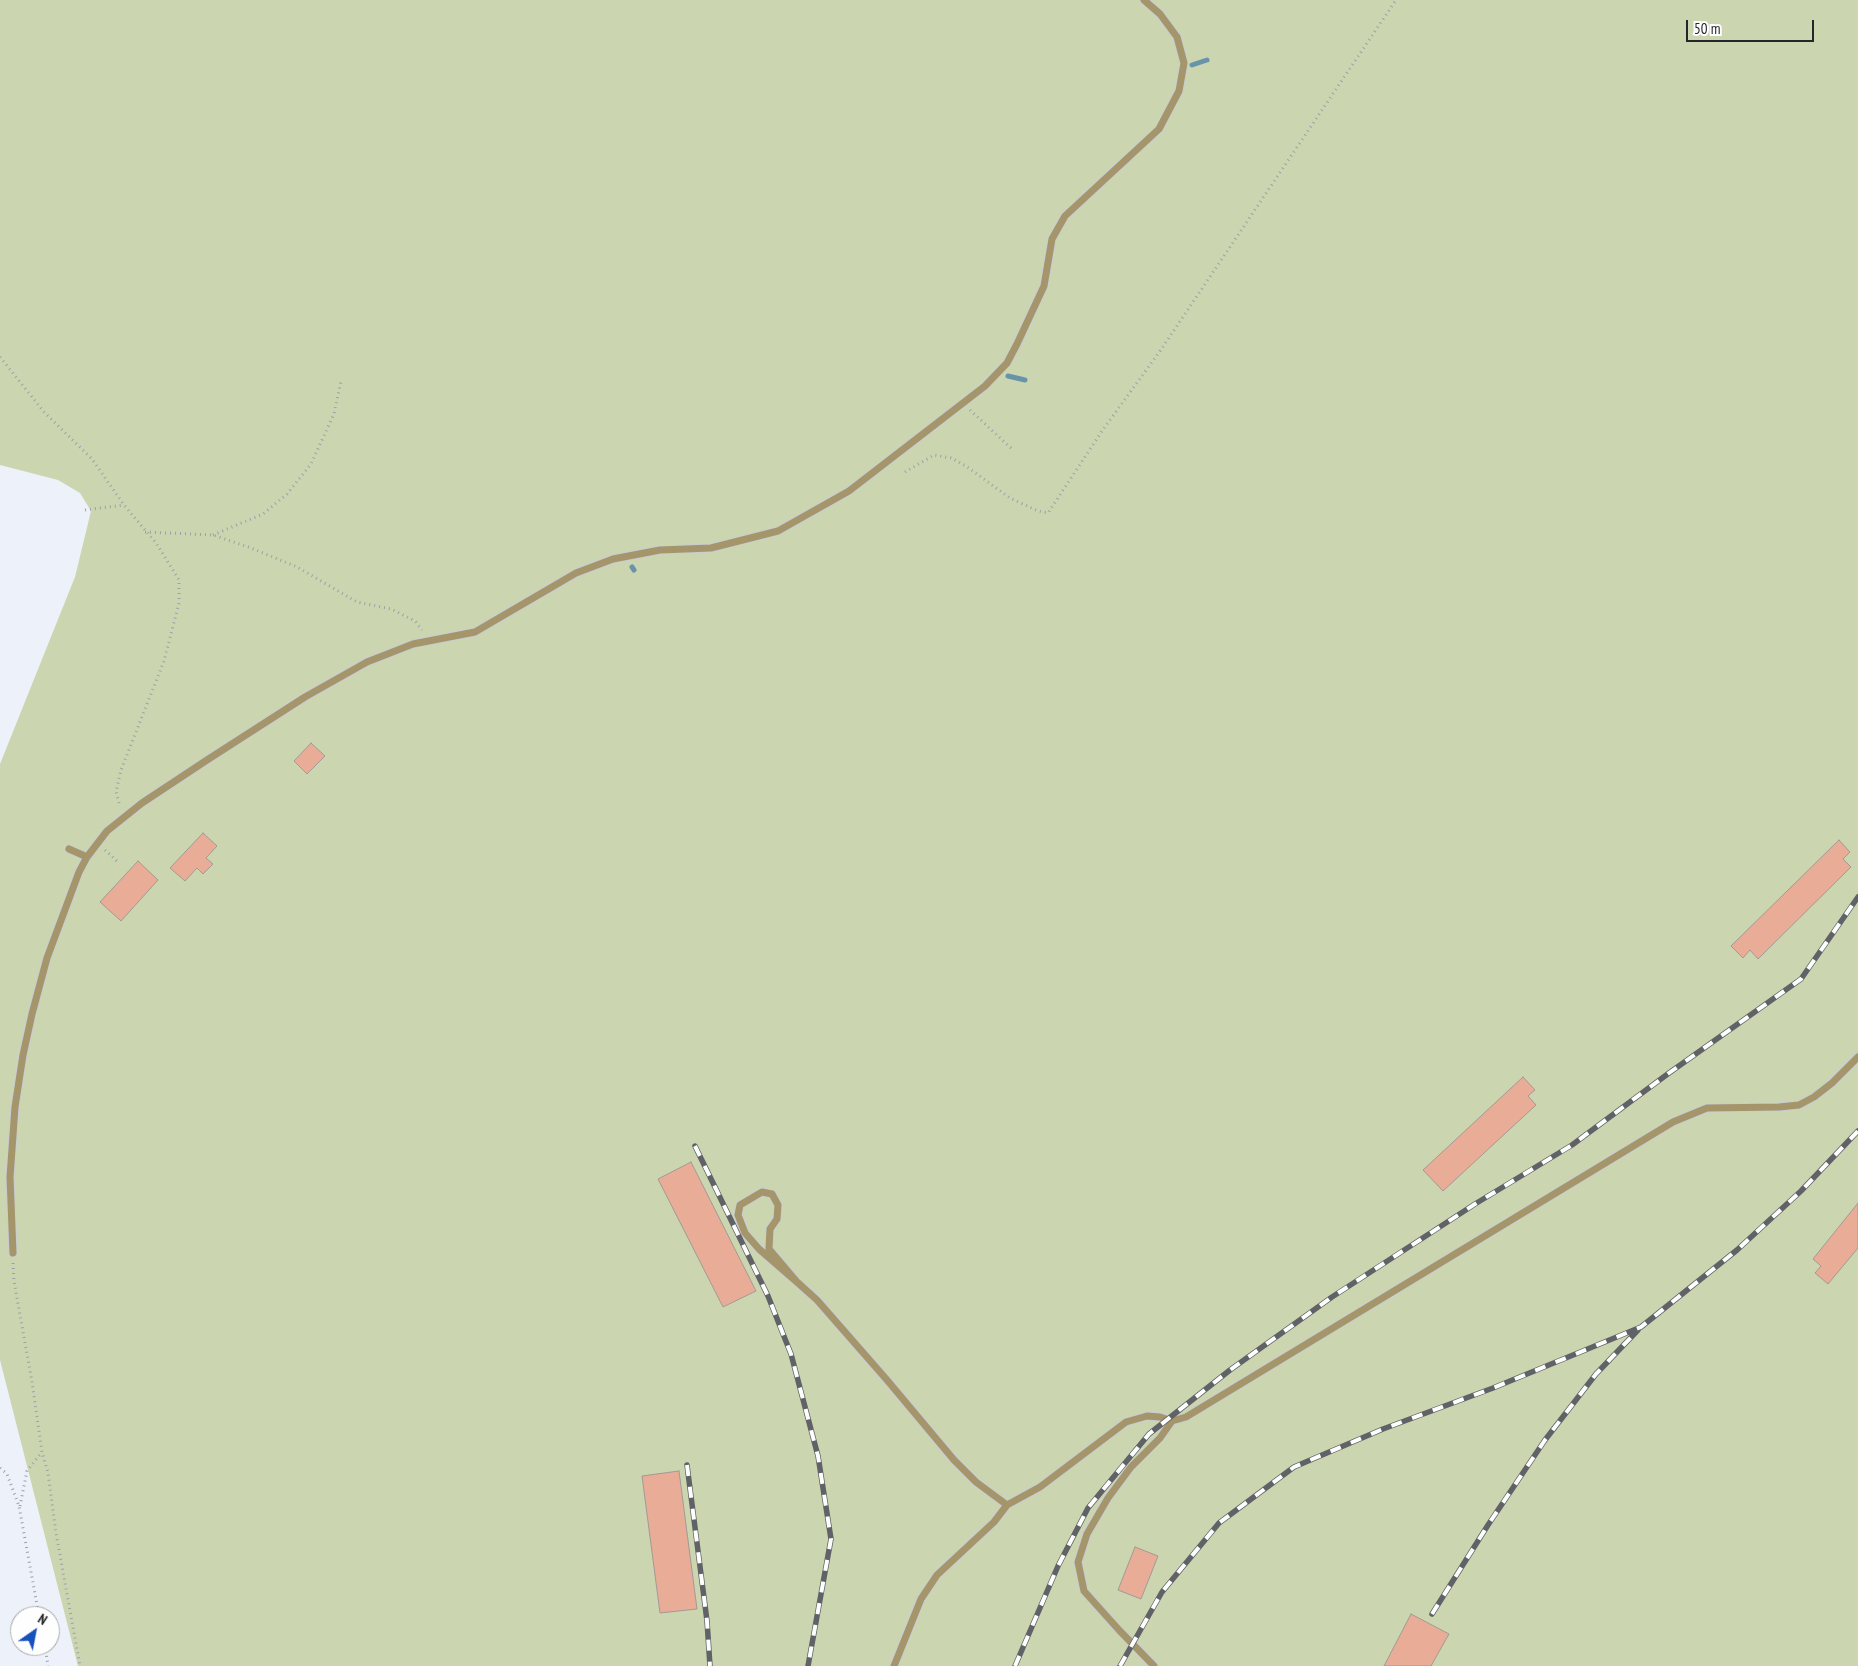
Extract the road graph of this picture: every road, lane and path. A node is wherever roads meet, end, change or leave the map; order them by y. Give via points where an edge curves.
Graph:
1 (1144, 0) edge
2 (1396, 0) edge
3 (0, 356) edge
4 (341, 380) dead end
5 (963, 403) junction
6 (1012, 449) dead end
7 (904, 472) dead end
8 (124, 505) junction
9 (85, 510) dead end
10 (145, 532) junction
11 (213, 535) junction
12 (431, 641) junction
13 (116, 792) dead end
14 (69, 849) dead end
15 (106, 850) dead end
16 (87, 856) junction
17 (119, 863) dead end
18 (1858, 1057) edge
19 (13, 1252) joint
20 (797, 1282) junction
21 (1172, 1421) junction
22 (42, 1452) junction
23 (0, 1468) edge
24 (1007, 1505) junction
25 (19, 1506) junction
26 (37, 1606) edge
27 (80, 1666) edge
28 (894, 1666) edge
29 (1154, 1666) edge

1 - 5 lane via 1160,14 1176,37 1184,62 1179,91 1159,129 1065,216 1052,238 1044,286 1017,344 985,386
2 - 7 path via 1048,513 1010,498 951,458 934,455
3 - 8 path via 44,412 92,459
4 - 11 path via 334,414 311,464 286,494 263,514
5 - 6 path
5 - 12 lane via 849,491 778,531 711,548 660,550 613,559 576,573 475,632
8 - 9 path
8 - 10 path
10 - 11 path
10 - 13 path via 156,543 179,580 179,603 164,661 121,770
11 - 12 path via 296,567 357,602 391,609 415,621
12 - 16 lane via 413,644 367,662 305,697 123,816
14 - 16 lane
15 - 17 path
16 - 19 lane via 47,958 23,1055 10,1177
18 - 21 lane via 1832,1083 1799,1105 1707,1108 1673,1122 1186,1418
19 - 22 path via 14,1281
20 - 20 lane via 745,1233 738,1215 740,1205 762,1192 772,1194 778,1204 777,1219 770,1229 769,1249
20 - 24 lane via 817,1300 954,1460 976,1482
21 - 24 lane via 1147,1416 1126,1422 1040,1486
21 - 29 lane via 1108,1498 1087,1534 1078,1562 1084,1591
22 - 25 path via 27,1470
22 - 27 path
23 - 25 path via 7,1474
24 - 28 lane via 994,1522 937,1575 921,1599
25 - 26 path

